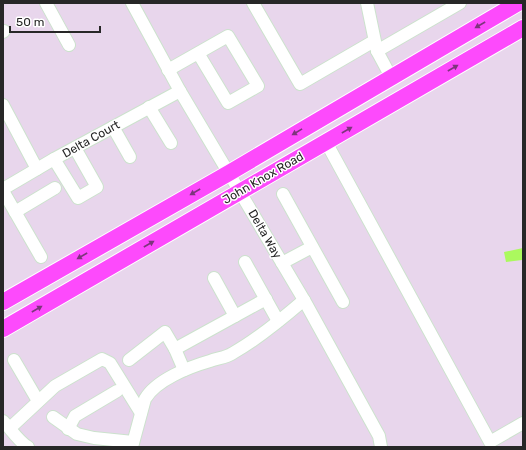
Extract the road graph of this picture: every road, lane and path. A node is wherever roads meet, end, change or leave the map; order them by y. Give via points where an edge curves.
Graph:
1 (46, 3) edge
2 (253, 3) edge
3 (367, 3) edge
4 (460, 3) edge
5 (134, 4) edge
6 (507, 6) edge
7 (520, 28) edge
8 (70, 45) dead end
9 (375, 46) junction
10 (198, 53) junction
11 (168, 70) junction
12 (391, 77) junction
13 (180, 91) junction
14 (3, 105) edge
15 (149, 108) junction
16 (113, 127) junction
17 (326, 142) junction
18 (171, 143) dead end
19 (75, 148) junction
20 (130, 158) dead end
21 (54, 159) junction
22 (38, 168) junction
23 (228, 173) junction
24 (55, 188) dead end
25 (3, 190) edge
26 (241, 191) junction
27 (283, 194) dead end
28 (15, 212) junction
29 (312, 247) junction
30 (41, 257) dead end
31 (245, 262) dead end
32 (282, 263) junction
33 (214, 278) dead end
34 (266, 299) junction
35 (304, 300) junction
36 (3, 302) edge
37 (342, 302) dead end
38 (235, 316) junction
39 (278, 321) junction
40 (3, 329) edge
41 (175, 349) junction
42 (14, 360) dead end
43 (129, 360) dead end
44 (184, 370) junction
45 (117, 391) dead end
46 (38, 401) junction
47 (3, 410) edge
48 (141, 413) junction
49 (53, 417) dead end
50 (523, 423) edge
51 (7, 425) edge
52 (68, 429) junction
53 (133, 445) edge
54 (24, 446) edge
55 (381, 447) edge

1 - 8 street
2 - 9 street via 300,84
3 - 9 street
4 - 9 street
5 - 11 street, Delta Way
6 - 7 main road
6 -> 12 main road, John Knox Road
17 -> 7 main road, John Knox Road
9 - 12 street
10 - 10 street via 228,103 258,86 228,36
10 - 11 street
11 - 13 street, Delta Way
12 -> 23 main road, John Knox Road
13 - 15 street, Delta Court
13 - 23 street, Delta Way
14 - 22 street
15 - 16 street, Delta Court
15 - 18 street
16 - 19 street, Delta Court
16 - 20 street
17 - 26 main road, John Knox Road
17 - 50 street via 490,442
19 - 21 street, Delta Court
19 - 21 street via 97,187 78,198
21 - 22 street, Delta Court
22 - 25 street, Delta Court
23 - 26 street, Delta Way
23 -> 36 main road, John Knox Road
24 - 28 street
25 - 28 street
26 - 32 street, Delta Way
40 -> 26 main road, John Knox Road
27 - 29 street
28 - 30 street
29 - 32 street
29 - 37 street
31 - 34 street
32 - 35 street, Delta Way
33 - 38 street
34 - 38 street
34 - 39 street
35 - 39 street
35 - 55 street, Delta Way via 380,436
38 - 41 street
39 - 44 street via 233,354
41 - 43 street via 165,332
41 - 44 street
42 - 46 street
44 - 48 street via 148,394
45 - 52 street via 75,416
46 - 48 street via 55,386 102,360 110,364
46 - 51 street
47 - 51 street
48 - 53 street
49 - 52 street
51 - 54 street
52 - 53 street via 77,434

